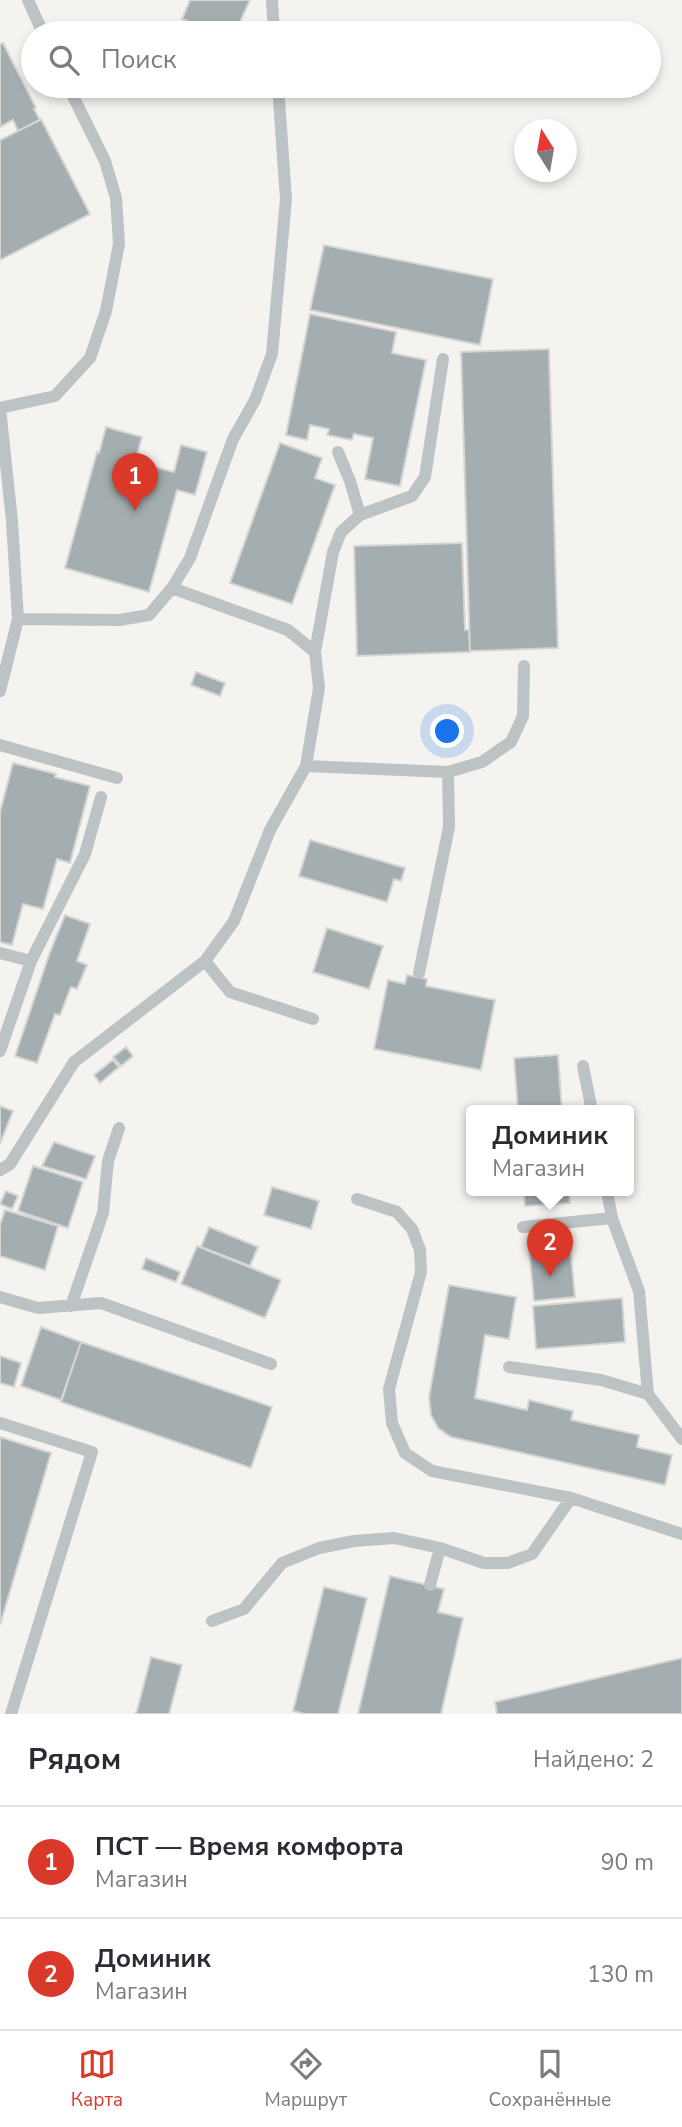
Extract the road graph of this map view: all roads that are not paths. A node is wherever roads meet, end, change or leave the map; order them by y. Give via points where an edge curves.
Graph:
1 (28, 0) edge
2 (272, 0) edge
3 (38, 21) edge
4 (273, 21) edge
5 (74, 98) edge
6 (279, 98) edge
7 (443, 359) dead end
8 (0, 408) edge
9 (338, 452) dead end
10 (360, 515) junction
11 (172, 588) junction
12 (18, 619) junction
13 (315, 652) junction
14 (524, 666) dead end
15 (0, 691) edge
16 (0, 745) edge
17 (306, 765) junction
18 (448, 772) junction
19 (117, 778) dead end
20 (101, 797) dead end
21 (0, 953) edge
22 (31, 961) junction
23 (205, 961) junction
24 (419, 973) dead end
25 (313, 1019) dead end
26 (0, 1051) edge
27 (583, 1066) dead end
28 (591, 1105) edge
29 (119, 1128) dead end
30 (0, 1170) edge
31 (608, 1196) edge
32 (357, 1199) dead end
33 (612, 1217) junction
34 (523, 1227) dead end
35 (0, 1297) edge
36 (71, 1306) junction
37 (271, 1364) dead end
38 (509, 1367) dead end
39 (648, 1394) junction
40 (0, 1423) edge
41 (682, 1440) edge
42 (571, 1499) junction
43 (682, 1534) edge
44 (440, 1548) junction
45 (430, 1585) dead end
46 (212, 1621) dead end
47 (11, 1714) edge

1 - 3 lane
2 - 4 lane
5 - 8 lane via 105,161 116,198 119,244 106,312 90,358 55,396
6 - 11 lane via 286,199 272,355 255,400 233,439 190,558
7 - 10 lane via 425,477 412,496
8 - 12 lane
9 - 10 lane
10 - 13 lane via 341,532 333,552
11 - 12 lane via 149,615 119,620
11 - 13 lane via 288,630
12 - 15 lane
13 - 17 lane via 319,688
14 - 18 lane via 523,716 511,742 482,762
16 - 19 lane
17 - 18 lane
17 - 23 lane via 270,830 234,921
18 - 24 lane via 449,827
20 - 22 lane via 85,854
21 - 22 lane
22 - 26 lane
23 - 25 lane via 230,992
23 - 30 lane via 74,1062 10,1164
27 - 28 lane
29 - 36 lane via 108,1161 103,1213
31 - 33 lane
32 - 42 lane via 397,1212 412,1229 420,1250 421,1272 389,1389 392,1423 405,1453 432,1471
33 - 34 lane
33 - 39 lane via 639,1291
35 - 36 lane via 38,1308
36 - 37 lane via 101,1303
38 - 39 lane via 601,1380
39 - 41 lane
40 - 47 lane via 92,1452
42 - 43 lane
42 - 44 lane via 532,1553 508,1563 484,1563
44 - 45 lane
44 - 46 lane via 394,1538 319,1548 282,1563 244,1609

